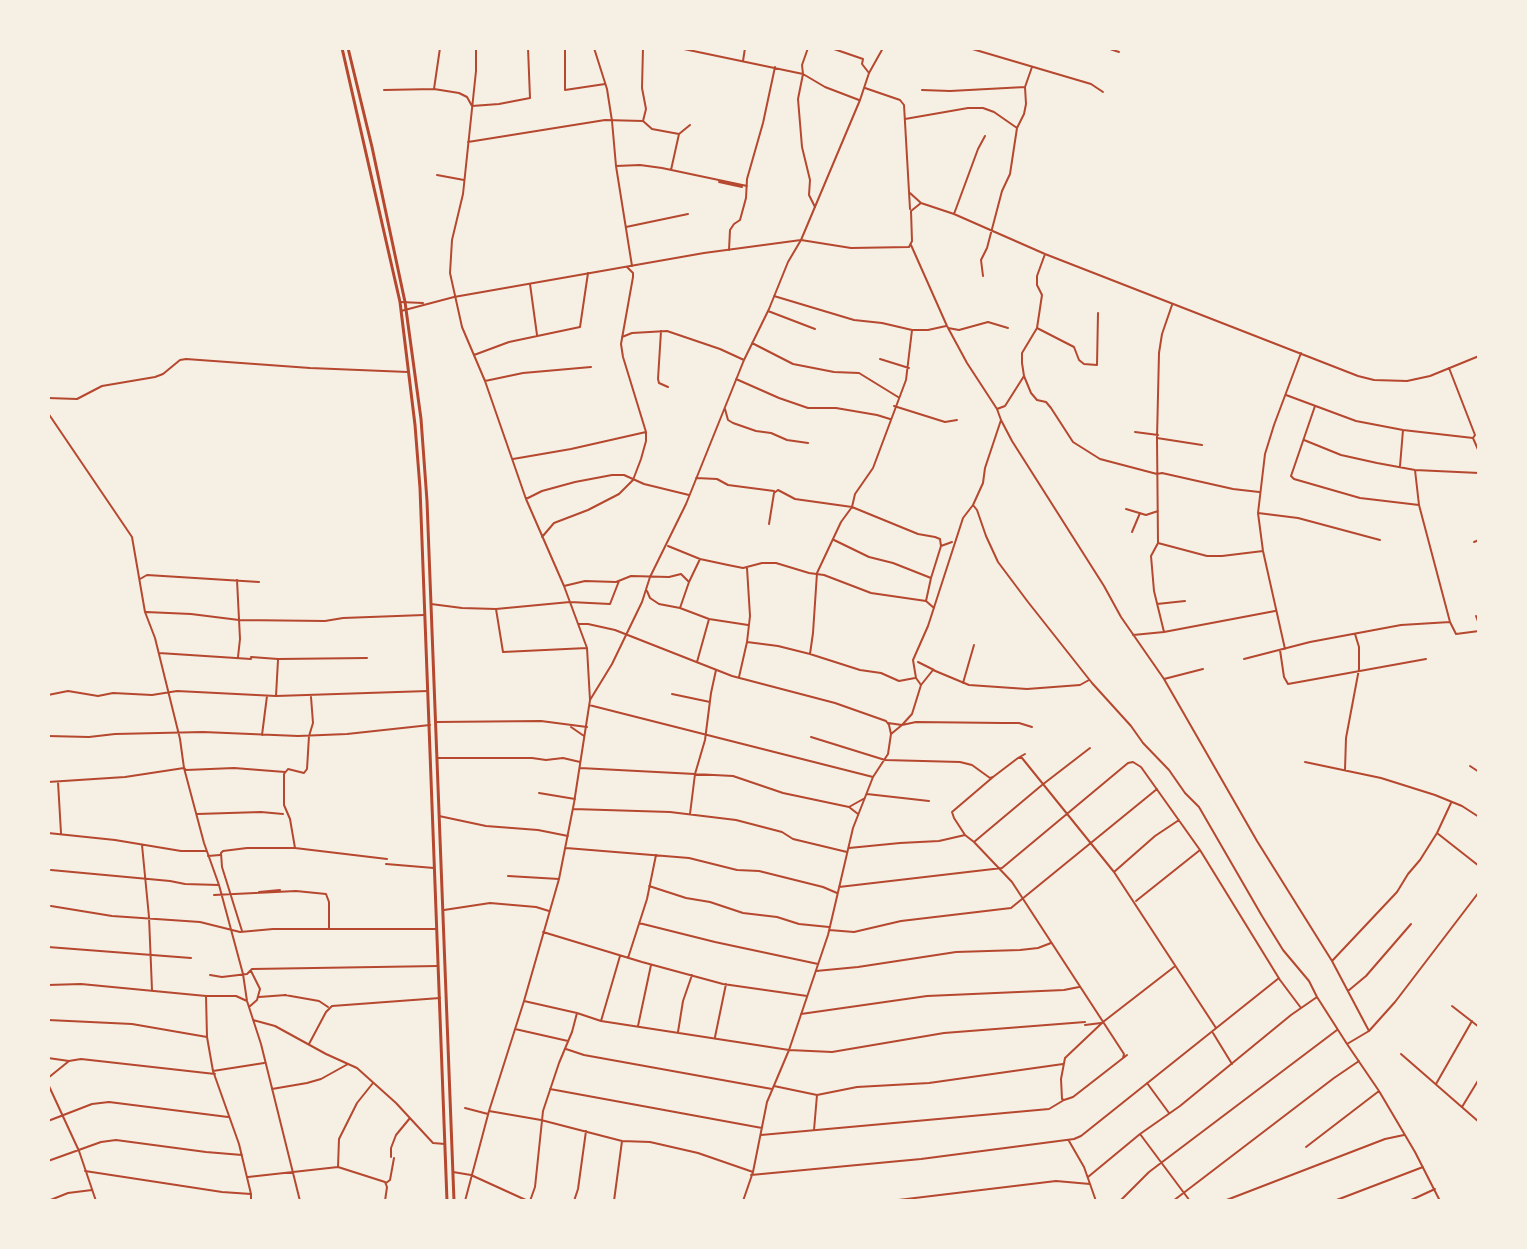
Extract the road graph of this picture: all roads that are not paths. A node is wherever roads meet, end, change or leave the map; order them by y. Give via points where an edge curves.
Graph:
1 (342, 48) edge
2 (348, 48) edge
3 (440, 48) edge
4 (476, 48) edge
5 (528, 48) edge
6 (565, 48) edge
7 (594, 48) edge
8 (644, 48) edge
9 (679, 48) edge
10 (745, 48) edge
11 (808, 48) edge
12 (831, 48) edge
13 (883, 48) edge
14 (969, 48) edge
15 (1107, 48) edge
16 (689, 49) edge
17 (1119, 52) dead end
18 (743, 61) junction
19 (802, 65) junction
20 (774, 67) junction
21 (1032, 67) junction
22 (794, 72) junction
23 (869, 73) junction
24 (803, 74) junction
25 (605, 84) junction
26 (1025, 87) junction
27 (434, 88) junction
28 (865, 88) junction
29 (384, 90) dead end
30 (922, 90) dead end
31 (1103, 92) dead end
32 (860, 100) junction
33 (472, 106) junction
34 (905, 119) junction
35 (612, 120) junction
36 (643, 121) junction
37 (690, 125) dead end
38 (1017, 128) junction
39 (679, 134) junction
40 (985, 136) dead end
41 (468, 142) junction
42 (616, 166) junction
43 (671, 171) junction
44 (437, 175) dead end
45 (465, 181) junction
46 (747, 186) junction
47 (742, 188) dead end
48 (910, 193) junction
49 (921, 203) junction
50 (815, 207) junction
51 (910, 211) junction
52 (688, 214) dead end
53 (954, 214) junction
54 (626, 227) junction
55 (991, 230) junction
56 (801, 240) junction
57 (911, 245) junction
58 (729, 250) junction
59 (1044, 254) junction
60 (632, 266) junction
61 (627, 267) junction
62 (588, 273) junction
63 (983, 276) dead end
64 (530, 284) junction
65 (774, 296) junction
66 (454, 297) junction
67 (400, 302) junction
68 (405, 302) junction
69 (426, 303) junction
70 (1172, 305) junction
71 (401, 311) junction
72 (406, 311) junction
73 (768, 311) junction
74 (1098, 313) dead end
75 (948, 327) junction
76 (1008, 328) dead end
77 (1037, 328) junction
78 (815, 329) dead end
79 (912, 330) junction
80 (661, 331) junction
81 (537, 335) junction
82 (622, 337) junction
83 (752, 343) junction
84 (1301, 353) junction
85 (474, 355) junction
86 (1479, 356) edge
87 (880, 359) dead end
88 (744, 360) junction
89 (591, 367) dead end
90 (909, 368) junction
91 (1449, 368) junction
92 (408, 372) junction
93 (1024, 376) junction
94 (736, 379) junction
95 (485, 381) junction
96 (668, 387) dead end
97 (1286, 395) junction
98 (48, 398) edge
99 (898, 398) junction
100 (894, 406) junction
101 (1315, 406) junction
102 (725, 409) junction
103 (997, 409) junction
104 (48, 412) edge
105 (890, 419) junction
106 (957, 420) dead end
107 (1001, 420) junction
108 (1403, 430) junction
109 (646, 432) junction
110 (1135, 432) dead end
111 (1157, 436) junction
112 (1473, 438) junction
113 (1304, 440) junction
114 (808, 443) dead end
115 (1202, 445) dead end
116 (1479, 452) edge
117 (512, 459) junction
118 (1400, 466) junction
119 (1415, 470) junction
120 (1479, 473) edge
121 (1157, 474) junction
122 (696, 478) junction
123 (633, 480) junction
124 (774, 491) junction
125 (1259, 492) junction
126 (689, 495) junction
127 (526, 500) junction
128 (973, 505) junction
129 (1419, 505) junction
130 (852, 507) junction
131 (1126, 509) dead end
132 (1158, 511) junction
133 (1140, 513) junction
134 (1258, 513) junction
135 (769, 524) dead end
136 (1132, 532) dead end
137 (542, 537) junction
138 (834, 540) junction
139 (1380, 540) dead end
140 (1479, 540) edge
141 (952, 542) dead end
142 (1474, 542) dead end
143 (1158, 543) junction
144 (667, 546) junction
145 (941, 546) junction
146 (1263, 551) junction
147 (700, 559) junction
148 (747, 566) junction
149 (817, 573) junction
150 (650, 577) junction
151 (931, 578) junction
152 (140, 579) junction
153 (237, 580) junction
154 (619, 580) junction
155 (259, 582) dead end
156 (688, 582) junction
157 (564, 586) junction
158 (647, 591) junction
159 (926, 601) junction
160 (1185, 601) dead end
161 (570, 602) junction
162 (430, 604) junction
163 (1156, 604) junction
164 (680, 608) junction
165 (934, 608) junction
166 (496, 609) junction
167 (1275, 611) junction
168 (145, 612) junction
169 (424, 615) junction
170 (1476, 616) dead end
171 (709, 619) junction
172 (239, 620) junction
173 (1450, 622) junction
174 (578, 624) junction
175 (1479, 624) edge
176 (748, 625) junction
177 (1479, 631) edge
178 (1164, 632) junction
179 (1355, 634) junction
180 (626, 635) junction
181 (1133, 635) junction
182 (747, 642) junction
183 (974, 645) dead end
184 (587, 648) junction
185 (1285, 649) junction
186 (1280, 650) junction
187 (159, 653) junction
188 (810, 654) junction
189 (238, 657) junction
190 (367, 658) dead end
191 (278, 659) junction
192 (1244, 659) dead end
193 (1426, 659) dead end
194 (697, 662) junction
195 (918, 662) dead end
196 (1203, 669) dead end
197 (716, 670) junction
198 (934, 670) junction
199 (1359, 672) junction
200 (739, 677) junction
201 (916, 678) junction
202 (1164, 679) junction
203 (1089, 680) junction
204 (963, 683) junction
205 (921, 685) junction
206 (168, 691) junction
207 (428, 691) junction
208 (672, 694) dead end
209 (48, 695) edge
210 (267, 696) junction
211 (276, 696) junction
212 (310, 696) junction
213 (590, 700) junction
214 (710, 702) junction
215 (589, 705) junction
216 (436, 722) junction
217 (888, 723) junction
218 (430, 725) junction
219 (902, 725) junction
220 (569, 726) junction
221 (587, 727) junction
222 (1032, 727) dead end
223 (179, 734) junction
224 (891, 734) junction
225 (262, 735) junction
226 (706, 735) junction
227 (48, 736) edge
228 (309, 736) junction
229 (585, 736) junction
230 (811, 737) dead end
231 (1090, 748) dead end
232 (1025, 754) dead end
233 (437, 758) junction
234 (1018, 758) junction
235 (885, 760) junction
236 (1305, 762) dead end
237 (581, 763) junction
238 (1470, 766) dead end
239 (184, 768) junction
240 (580, 768) junction
241 (1346, 770) junction
242 (286, 771) junction
243 (1479, 772) edge
244 (695, 774) junction
245 (873, 777) junction
246 (993, 777) junction
247 (48, 782) edge
248 (58, 782) junction
249 (1042, 785) junction
250 (1157, 789) junction
251 (540, 793) dead end
252 (866, 796) junction
253 (575, 798) junction
254 (929, 801) dead end
255 (1451, 802) junction
256 (849, 807) junction
257 (573, 809) junction
258 (1066, 813) junction
259 (197, 814) junction
260 (283, 814) dead end
261 (690, 814) junction
262 (858, 814) junction
263 (439, 816) junction
264 (1479, 818) edge
265 (1179, 820) junction
266 (48, 833) edge
267 (61, 833) junction
268 (1437, 833) junction
269 (965, 835) junction
270 (568, 836) junction
271 (974, 842) junction
272 (1090, 842) junction
273 (142, 845) junction
274 (296, 848) junction
275 (566, 848) junction
276 (848, 848) junction
277 (1200, 850) junction
278 (206, 851) junction
279 (847, 852) junction
280 (220, 855) junction
281 (656, 855) junction
282 (208, 856) junction
283 (387, 859) dead end
284 (386, 864) dead end
285 (1479, 866) edge
286 (434, 868) junction
287 (999, 869) junction
288 (51, 870) dead end
289 (1114, 872) junction
290 (508, 876) dead end
291 (145, 878) junction
292 (559, 879) junction
293 (219, 885) junction
294 (649, 886) junction
295 (839, 887) junction
296 (280, 890) dead end
297 (1479, 892) edge
298 (838, 893) junction
299 (230, 894) junction
300 (214, 895) junction
301 (221, 895) junction
302 (1022, 900) junction
303 (1135, 902) junction
304 (51, 906) dead end
305 (444, 910) junction
306 (549, 911) junction
307 (227, 915) junction
308 (236, 915) junction
309 (149, 917) junction
310 (639, 923) junction
311 (1411, 924) dead end
312 (329, 929) junction
313 (437, 929) junction
314 (829, 929) junction
315 (230, 931) junction
316 (242, 931) junction
317 (543, 932) junction
318 (1052, 943) junction
319 (48, 947) edge
320 (150, 955) junction
321 (620, 956) junction
322 (191, 958) dead end
323 (628, 958) junction
324 (1332, 961) junction
325 (818, 964) junction
326 (651, 965) junction
327 (438, 966) junction
328 (1176, 967) junction
329 (250, 970) junction
330 (816, 971) junction
331 (243, 974) junction
332 (247, 974) junction
333 (253, 974) junction
334 (210, 975) dead end
335 (692, 975) junction
336 (1279, 978) junction
337 (726, 984) junction
338 (48, 985) edge
339 (1080, 987) junction
340 (152, 990) junction
341 (1348, 991) junction
342 (285, 995) junction
343 (294, 995) dead end
344 (206, 996) junction
345 (807, 996) junction
346 (259, 997) junction
347 (1317, 997) junction
348 (440, 998) junction
349 (247, 1001) junction
350 (524, 1001) junction
351 (1452, 1006) dead end
352 (249, 1007) junction
353 (329, 1008) junction
354 (1301, 1008) junction
355 (577, 1013) junction
356 (801, 1014) junction
357 (48, 1020) edge
358 (253, 1020) junction
359 (601, 1021) junction
360 (1472, 1021) junction
361 (1103, 1022) junction
362 (638, 1026) junction
363 (1479, 1027) edge
364 (1216, 1028) junction
365 (515, 1029) junction
366 (1338, 1030) junction
367 (1213, 1031) junction
368 (1370, 1031) junction
369 (678, 1032) junction
370 (207, 1037) junction
371 (715, 1038) junction
372 (568, 1041) junction
373 (309, 1044) junction
374 (1347, 1044) junction
375 (566, 1049) junction
376 (789, 1050) junction
377 (1401, 1054) dead end
378 (1127, 1055) dead end
379 (48, 1058) edge
380 (1124, 1058) junction
381 (69, 1060) junction
382 (1359, 1061) junction
383 (265, 1062) junction
384 (349, 1064) junction
385 (1063, 1064) junction
386 (1232, 1064) junction
387 (214, 1073) junction
388 (48, 1078) edge
389 (1479, 1079) edge
390 (373, 1083) junction
391 (1147, 1083) junction
392 (48, 1084) edge
393 (1436, 1084) junction
394 (774, 1088) junction
395 (272, 1089) junction
396 (550, 1089) junction
397 (1379, 1091) junction
398 (817, 1095) junction
399 (1064, 1100) junction
400 (1462, 1107) junction
401 (465, 1108) dead end
402 (488, 1113) junction
403 (1169, 1113) junction
404 (63, 1116) junction
405 (228, 1117) junction
406 (410, 1118) junction
407 (541, 1120) junction
408 (48, 1121) edge
409 (1479, 1122) edge
410 (762, 1128) junction
411 (814, 1130) junction
412 (586, 1131) junction
413 (1140, 1134) junction
414 (761, 1135) junction
415 (1405, 1135) junction
416 (622, 1140) junction
417 (1069, 1140) junction
418 (445, 1144) junction
419 (1306, 1147) dead end
420 (79, 1151) junction
421 (242, 1155) junction
422 (48, 1161) edge
423 (1163, 1162) junction
424 (338, 1167) junction
425 (1423, 1167) junction
426 (85, 1171) junction
427 (292, 1172) junction
428 (453, 1172) junction
429 (471, 1174) junction
430 (752, 1174) junction
431 (248, 1177) junction
432 (1088, 1177) junction
433 (386, 1183) junction
434 (1090, 1184) junction
435 (1435, 1189) junction
436 (92, 1190) junction
437 (1184, 1191) junction
438 (251, 1194) junction
439 (48, 1201) edge
440 (96, 1201) edge
441 (251, 1201) edge
442 (300, 1201) edge
443 (386, 1201) edge
444 (447, 1201) edge
445 (454, 1201) edge
446 (465, 1201) edge
447 (529, 1201) edge
448 (574, 1201) edge
449 (614, 1201) edge
450 (743, 1201) edge
451 (890, 1201) edge
452 (1096, 1201) edge
453 (1120, 1201) edge
454 (1173, 1201) edge
455 (1190, 1201) edge
456 (1224, 1201) edge
457 (1334, 1201) edge
458 (1408, 1201) edge
459 (1440, 1201) edge

1 - 67 highway
2 - 68 highway
3 - 27 street
4 - 33 street
5 - 33 street via 530,98
6 - 25 street via 565,90
7 - 25 street
8 - 36 street
9 - 16 street
10 - 18 street
11 - 19 street
12 - 23 street via 863,59
13 - 23 street
14 - 21 street
15 - 17 street
16 - 18 street
18 - 20 street
19 - 22 street
19 - 24 street
20 - 22 street
20 - 46 street
21 - 26 street
21 - 31 street via 1091,84
22 - 24 street
23 - 28 street
24 - 32 street
24 - 50 street via 798,99 800,126 809,195
25 - 35 street
26 - 30 street
26 - 38 street via 1026,104
27 - 29 street
27 - 33 street via 463,94
28 - 32 street
28 - 34 street via 900,100
32 - 50 street
33 - 41 street
34 - 38 street via 982,108
34 - 48 street
35 - 36 street
35 - 41 street
35 - 42 street
36 - 39 street via 652,129
37 - 39 street
38 - 55 street via 1010,174
39 - 43 street
40 - 53 street
41 - 45 street
42 - 43 street via 640,165
42 - 54 street
43 - 46 street
43 - 47 street
44 - 45 street
45 - 66 street via 452,240 450,273
46 - 58 street via 740,220 730,230
48 - 49 street
48 - 51 street
49 - 51 street
49 - 53 street
50 - 56 street
51 - 57 street
52 - 54 street
53 - 55 street
54 - 60 street
55 - 59 street
55 - 63 street via 981,260
56 - 57 street via 851,248
56 - 58 street
56 - 65 street
57 - 75 street
58 - 60 street
59 - 70 street
59 - 77 street via 1037,276 1042,295
60 - 61 street
61 - 62 street
61 - 82 street via 633,277
62 - 64 street
62 - 81 street via 580,327
64 - 66 street
64 - 81 street
65 - 73 street
65 - 79 street via 854,320
66 - 69 street
66 - 85 street
67 - 68 street
67 - 71 highway
68 - 69 street
68 - 72 highway
69 - 72 street
70 - 84 street
70 - 111 street via 1161,334
71 - 72 street
71 - 92 highway
72 - 162 highway via 421,419
73 - 78 street
73 - 83 street
74 - 77 street via 1097,365 1084,364 1074,346
75 - 76 street via 960,330 988,322
75 - 79 street
75 - 103 street
77 - 93 street via 1022,353
79 - 90 street
80 - 82 street
80 - 88 street
80 - 96 street via 658,379
81 - 85 street
82 - 109 street via 623,357
83 - 88 street
83 - 99 street via 793,364 859,373
84 - 91 street via 1374,380 1407,381
84 - 97 street
85 - 95 street
86 - 91 street
87 - 90 street
88 - 94 street
89 - 95 street
90 - 99 street
91 - 112 street
92 - 98 street via 186,359 155,377 102,386 77,399
92 - 169 highway via 420,488
93 - 103 street via 1005,406
93 - 121 street via 1031,393 1046,402 1073,442 1100,459
94 - 102 street
94 - 105 street via 808,408 836,408
95 - 117 street
97 - 101 street
97 - 125 street via 1265,454
99 - 100 street
100 - 105 street
100 - 106 street via 945,422
101 - 108 street via 1356,421
101 - 113 street
102 - 114 street via 733,423
102 - 122 street
103 - 107 street
104 - 152 street via 132,537
105 - 130 street via 873,468 855,494
107 - 128 street
107 - 181 street
108 - 112 street
108 - 118 street
109 - 117 street
109 - 123 street
110 - 111 street
111 - 115 street
111 - 121 street
112 - 116 street
113 - 118 street via 1341,455
113 - 129 street via 1291,476 1294,479 1360,498
117 - 127 street
118 - 119 street
119 - 120 street
119 - 129 street
121 - 125 street
121 - 132 street
122 - 124 street
122 - 126 street
123 - 126 street
123 - 127 street via 612,475 574,482
123 - 137 street via 619,494 554,523
124 - 130 street via 803,501
124 - 135 street
125 - 134 street
126 - 144 street
127 - 137 street
128 - 165 street via 963,518
128 - 203 street via 999,562
129 - 173 street
130 - 138 street
130 - 145 street via 909,531 940,539
131 - 133 street
132 - 133 street
132 - 143 street
133 - 136 street
134 - 139 street via 1298,518
134 - 146 street
137 - 157 street
138 - 149 street
138 - 151 street via 869,557
140 - 142 street
141 - 145 street
143 - 146 street via 1207,556
143 - 163 street via 1151,556
144 - 147 street
144 - 150 street
145 - 151 street
146 - 167 street
147 - 148 street
147 - 156 street
148 - 149 street via 777,563
148 - 176 street
149 - 159 street via 871,593
149 - 188 street
150 - 154 street
150 - 156 street via 681,574
150 - 158 street
151 - 159 street
152 - 153 street via 147,575
152 - 168 street
153 - 155 street
153 - 172 street
154 - 157 street
154 - 161 street via 610,604
156 - 164 street
157 - 161 street
158 - 164 street via 659,604
158 - 180 street
159 - 165 street
160 - 163 street
161 - 166 street
161 - 174 street
162 - 166 street
162 - 216 highway
163 - 178 street
164 - 171 street
165 - 201 street via 913,660
166 - 184 street via 502,652
167 - 178 street
167 - 185 street
168 - 172 street
168 - 187 street
169 - 172 street via 325,621
169 - 207 highway
170 - 175 street
171 - 176 street
171 - 194 street
172 - 189 street
173 - 177 street via 1456,633
173 - 179 street via 1401,625
174 - 180 street via 601,626
174 - 184 street
176 - 182 street
178 - 181 street
179 - 185 street
179 - 199 street
180 - 194 street
180 - 213 street
181 - 202 street
182 - 188 street
182 - 200 street
183 - 204 street
184 - 213 street
185 - 186 street
186 - 192 street
186 - 199 street via 1288,684
187 - 189 street
187 - 206 street
188 - 201 street via 899,681
189 - 191 street
190 - 191 street
191 - 211 street
193 - 199 street
194 - 197 street
195 - 198 street
196 - 202 street
197 - 200 street
197 - 214 street
198 - 204 street
198 - 205 street
199 - 241 street via 1346,738
200 - 217 street
201 - 205 street
202 - 324 street
203 - 204 street via 1080,685 1027,688
203 - 347 street via 1199,807 1283,950
205 - 219 street via 912,714
206 - 209 street via 152,695 98,696 69,691
206 - 210 street
206 - 223 street
207 - 212 street
207 - 218 highway
208 - 214 street
210 - 211 street
210 - 225 street
211 - 212 street
212 - 228 street via 313,723
213 - 215 street
214 - 226 street
215 - 221 street
215 - 226 street
216 - 220 street via 541,721
216 - 233 highway
217 - 219 street
217 - 224 street
218 - 228 street
218 - 286 highway
219 - 222 street via 1004,723
219 - 224 street
220 - 221 street
220 - 229 street
221 - 229 street
223 - 225 street
223 - 227 street
223 - 239 street
224 - 235 street
225 - 228 street
226 - 244 street
226 - 245 street
228 - 242 street via 306,772
229 - 237 street
230 - 235 street
231 - 249 street
232 - 234 street
233 - 237 street via 563,758
233 - 263 highway
234 - 246 street
234 - 249 street
235 - 245 street
235 - 246 street via 960,762
236 - 241 street
237 - 240 street
238 - 243 street
239 - 242 street
239 - 248 street
239 - 259 street
240 - 244 street
240 - 253 street
241 - 255 street
242 - 274 street via 284,805
244 - 256 street via 733,776
244 - 261 street
245 - 252 street
246 - 269 street via 952,812
247 - 248 street
248 - 267 street
249 - 258 street
249 - 271 street
250 - 258 street via 1141,767 1128,763
250 - 265 street
250 - 272 street
251 - 253 street
252 - 254 street
252 - 256 street
252 - 262 street
253 - 257 street
255 - 264 street
255 - 268 street
256 - 262 street
257 - 261 street
257 - 270 street
258 - 272 street
258 - 287 street
259 - 260 street
259 - 278 street
261 - 279 street via 736,820
262 - 276 street
263 - 270 street
263 - 305 highway
265 - 277 street
265 - 289 street
266 - 267 street
267 - 273 street
268 - 285 street
268 - 324 street via 1398,892
269 - 271 street
269 - 276 street via 939,842
270 - 275 street
271 - 287 street
272 - 289 street
272 - 302 street
273 - 278 street
273 - 291 street
274 - 280 street via 247,848 223,851
274 - 283 street
275 - 281 street
275 - 292 street
276 - 279 street
277 - 303 street
277 - 336 street
278 - 282 street
279 - 295 street
280 - 282 street
280 - 299 street
281 - 294 street
281 - 298 street via 759,871
282 - 293 street
284 - 286 street
286 - 313 highway
287 - 295 street
287 - 302 street
288 - 291 street
289 - 303 street
290 - 292 street
291 - 293 street
291 - 309 street
292 - 306 street
293 - 301 street
294 - 310 street
294 - 314 street via 743,914
295 - 298 street
296 - 300 street
297 - 368 street
298 - 314 street
299 - 300 street
299 - 301 street
299 - 308 street
300 - 312 street via 296,891 326,894
301 - 307 street
302 - 314 street via 1011,908 901,921 854,932
302 - 318 street
303 - 328 street
304 - 309 street via 112,916
305 - 306 street via 490,903
305 - 428 highway
306 - 317 street
307 - 308 street
307 - 315 street
308 - 316 street
309 - 315 street via 200,922
309 - 320 street
310 - 323 street
310 - 325 street
311 - 341 street
312 - 313 street
312 - 316 street
313 - 327 highway
314 - 325 street
315 - 316 street
315 - 331 street
317 - 321 street
317 - 350 street
318 - 330 street via 1038,948 956,952
318 - 339 street
319 - 320 street
320 - 322 street
320 - 340 street
321 - 323 street
321 - 359 street
323 - 326 street
324 - 341 street
325 - 330 street
326 - 335 street
326 - 362 street
327 - 329 street
327 - 348 highway
328 - 361 street
328 - 364 street
329 - 332 street
329 - 333 street
330 - 345 street
331 - 332 street
331 - 334 street via 217,978
331 - 349 street
332 - 333 street
333 - 346 street
335 - 337 street
335 - 369 street
336 - 354 street
336 - 364 street
337 - 345 street
337 - 371 street
338 - 340 street
339 - 356 street via 927,996
339 - 361 street
340 - 344 street
341 - 368 street
342 - 343 street
342 - 346 street
342 - 353 street via 319,1001
344 - 349 street via 236,996
344 - 370 street
345 - 356 street
346 - 352 street
347 - 354 street
347 - 366 street
348 - 353 street
348 - 418 highway
349 - 352 street
350 - 355 street
350 - 365 street
351 - 360 street
352 - 358 street
353 - 373 street
354 - 386 street
355 - 359 street
355 - 372 street
356 - 376 street
357 - 370 street via 132,1024
358 - 373 street via 275,1026
358 - 383 street
359 - 362 street
360 - 363 street
360 - 393 street
361 - 376 street via 936,1034 832,1052
361 - 380 street
361 - 385 street
362 - 369 street
364 - 367 street
365 - 372 street
365 - 402 street
366 - 374 street
366 - 423 street
367 - 386 street
367 - 391 street
368 - 374 street
369 - 371 street
370 - 387 street
371 - 376 street
372 - 375 street
373 - 384 street
374 - 382 street
375 - 394 street
375 - 396 street
376 - 394 street
377 - 393 street
378 - 380 street
379 - 381 street
380 - 399 street
381 - 387 street
381 - 388 street
382 - 397 street
382 - 437 street
383 - 387 street
383 - 395 street
384 - 390 street
384 - 395 street via 321,1079
385 - 398 street via 929,1083 856,1087
385 - 399 street
386 - 403 street
387 - 405 street
389 - 400 street
390 - 406 street
390 - 424 street via 339,1139
391 - 403 street
391 - 417 street via 1081,1136
392 - 404 street
393 - 400 street
394 - 398 street
394 - 410 street
395 - 427 street
396 - 407 street
396 - 410 street
397 - 415 street
397 - 419 street
398 - 411 street
399 - 411 street via 1049,1109
400 - 409 street
401 - 402 street
402 - 407 street
402 - 429 street
403 - 413 street
404 - 405 street via 92,1104 109,1102
404 - 408 street
404 - 420 street
405 - 421 street
406 - 418 street via 433,1143
406 - 433 street via 391,1148 390,1180
407 - 412 street
407 - 447 street via 536,1187
410 - 414 street
411 - 414 street
412 - 416 street
412 - 448 street
413 - 423 street
413 - 432 street
414 - 430 street
415 - 425 street
415 - 456 street via 1385,1139
416 - 430 street via 698,1153
416 - 449 street
417 - 430 street via 921,1159
417 - 432 street
418 - 444 highway
420 - 421 street via 116,1140
420 - 422 street
420 - 426 street
421 - 431 street
423 - 437 street
423 - 453 street
424 - 427 street
424 - 433 street
425 - 435 street
425 - 457 street
426 - 436 street
426 - 438 street
427 - 431 street
427 - 442 street
428 - 429 street
428 - 445 highway
429 - 446 street
429 - 447 street
430 - 450 street
431 - 438 street
432 - 434 street
433 - 443 street
434 - 451 street via 1056,1181
434 - 452 street
435 - 458 street
435 - 459 street
436 - 439 street
436 - 440 street
437 - 454 street
437 - 455 street
438 - 441 street

